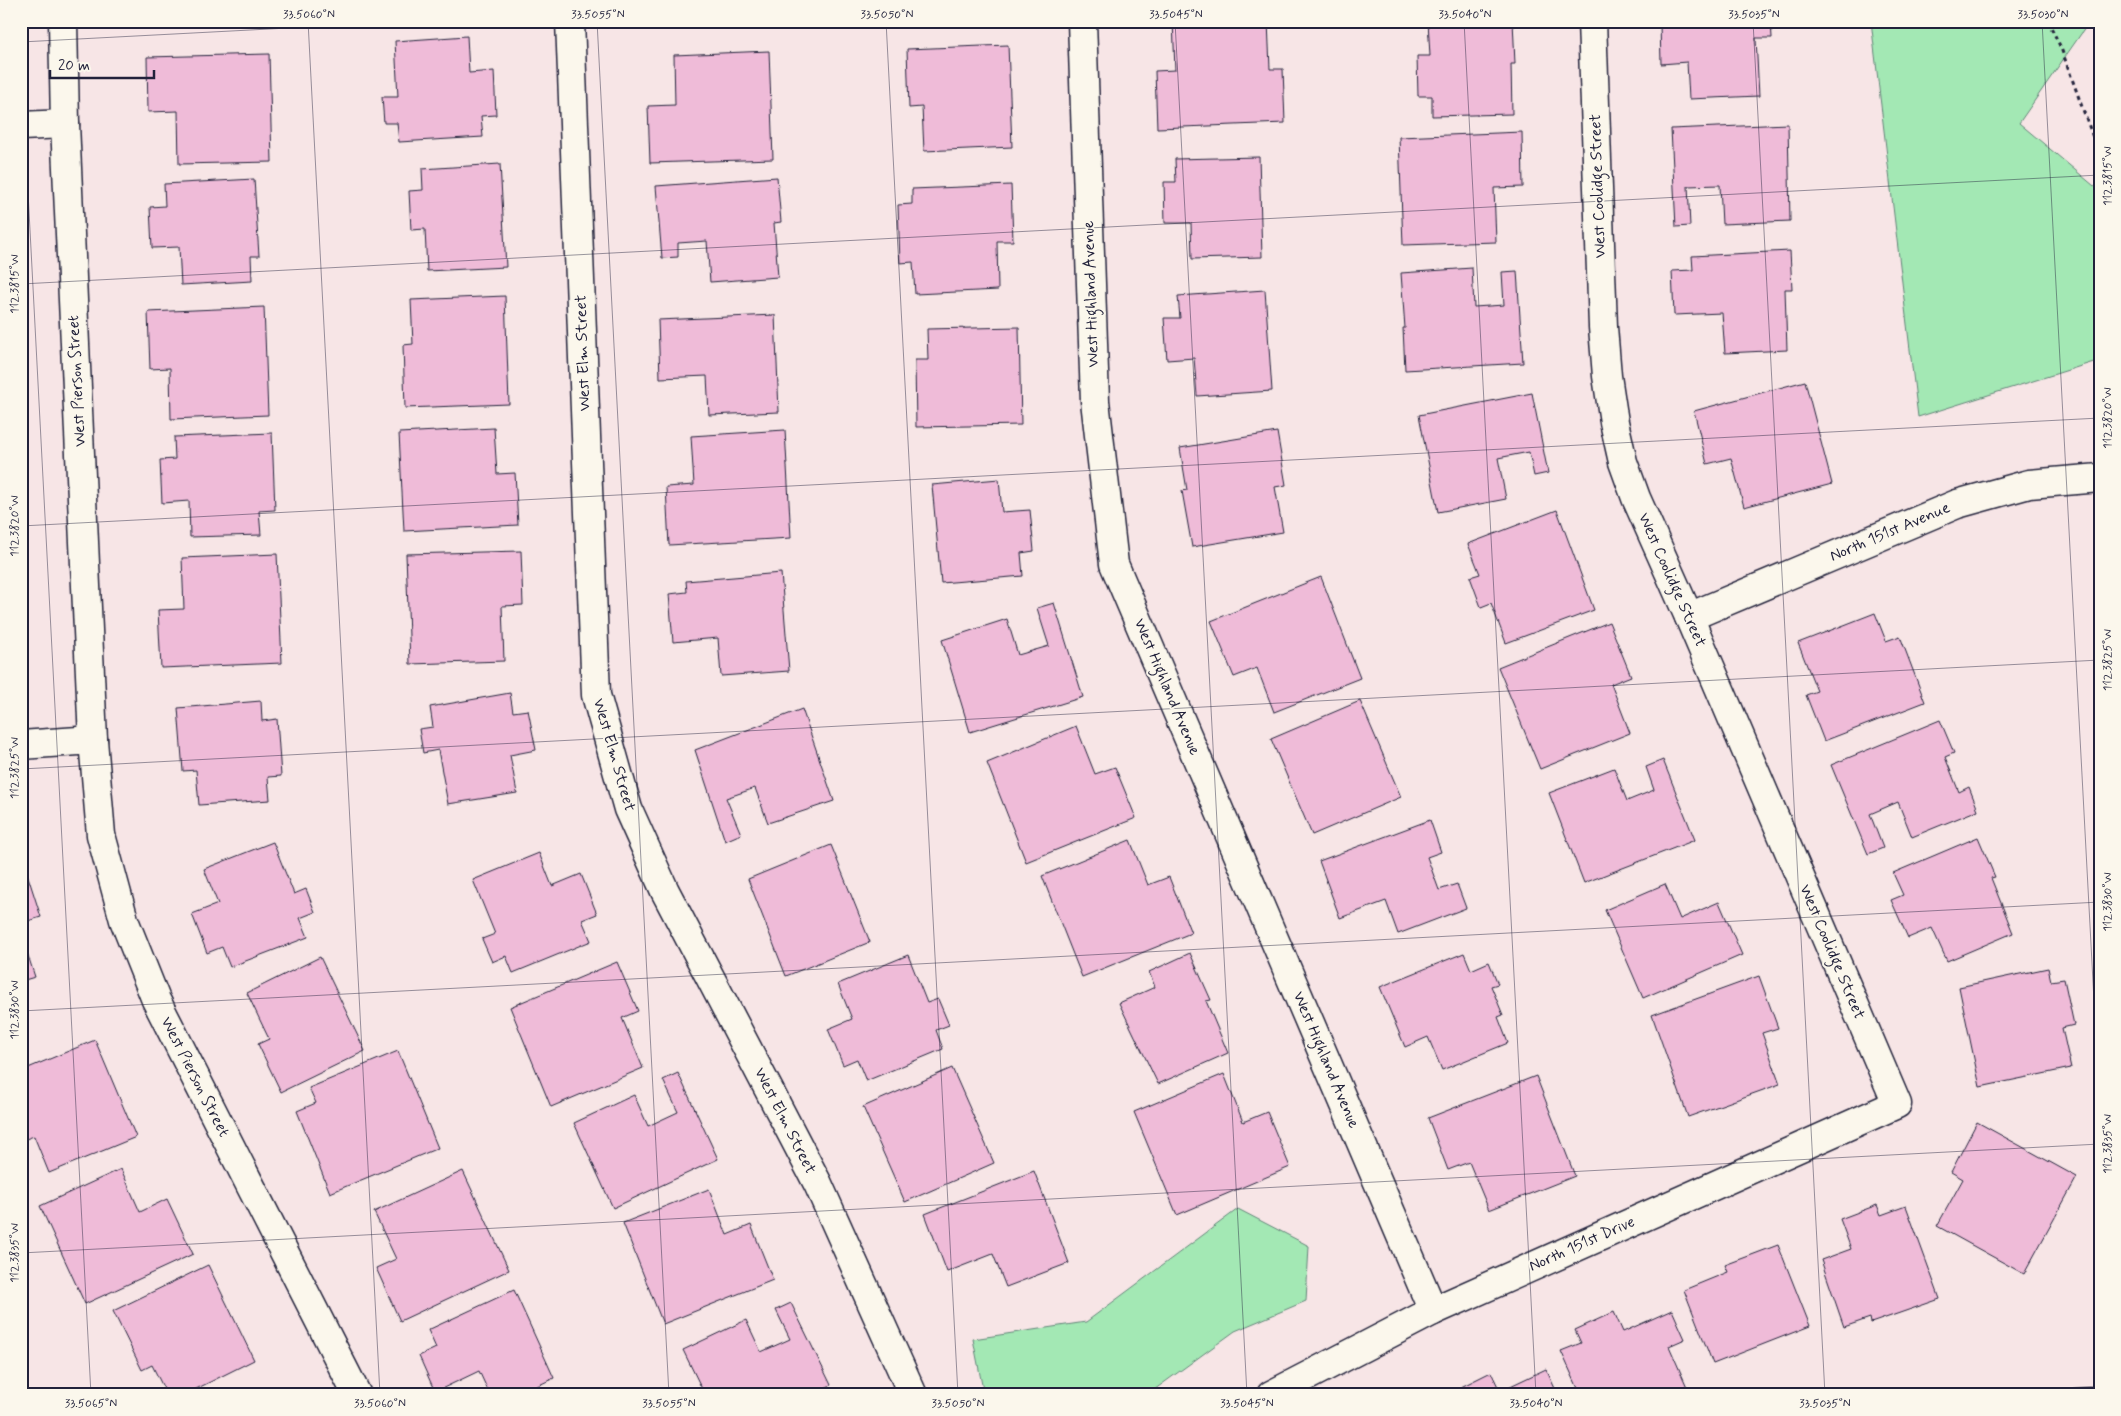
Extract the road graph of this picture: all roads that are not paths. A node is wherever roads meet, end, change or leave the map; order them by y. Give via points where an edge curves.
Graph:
1 (62, 21) edge
2 (570, 21) edge
3 (1082, 21) edge
4 (1592, 21) edge
5 (65, 124) junction
6 (21, 126) edge
7 (2100, 478) edge
8 (1689, 617) junction
9 (93, 740) junction
10 (21, 745) edge
11 (1898, 1104) joint
12 (1433, 1311) junction
13 (357, 1395) edge
14 (913, 1395) edge
15 (1271, 1395) edge

1 - 5 street, West Pierson Street
2 - 14 street, West Elm Street via 596,695 628,808 666,891 818,1184
3 - 12 street, West Highland Avenue via 1095,402 1114,564
4 - 8 street, West Coolidge Street via 1603,327 1614,422 1636,498
5 - 6 street
5 - 9 street, West Pierson Street
7 - 8 street, North 151st Avenue via 2029,484 1957,504
8 - 11 street, West Coolidge Street
9 - 10 street
9 - 13 street, West Pierson Street via 101,835 124,920 152,991
11 - 12 street, North 151st Drive
12 - 15 street, North 151st Drive

